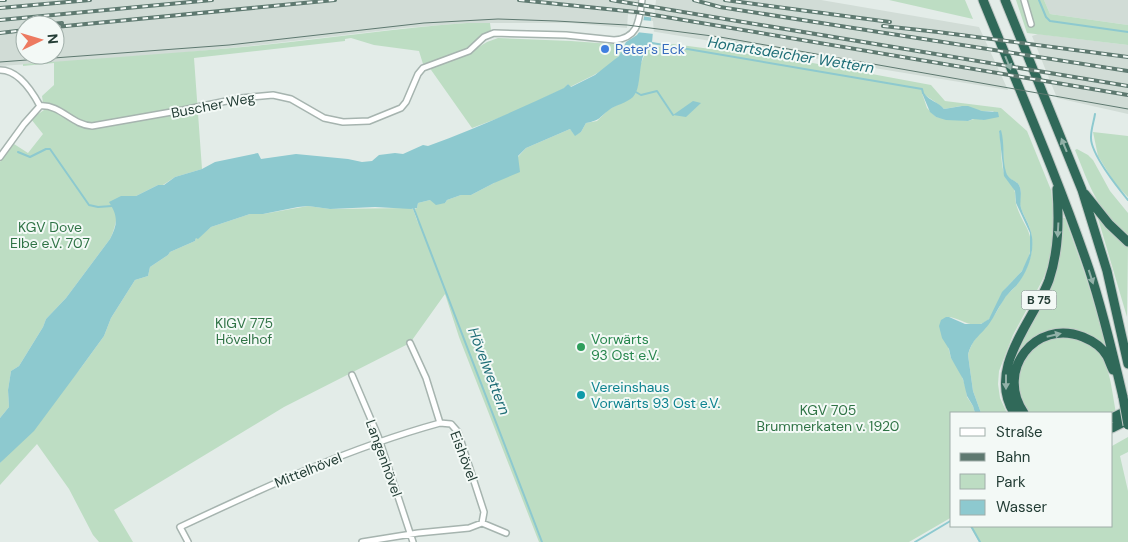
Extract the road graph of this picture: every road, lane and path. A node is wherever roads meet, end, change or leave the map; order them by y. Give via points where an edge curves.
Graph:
1 (642, 0) edge
2 (983, 0) edge
3 (1005, 0) edge
4 (1024, 0) edge
5 (1031, 24) dead end
6 (0, 70) edge
7 (40, 106) junction
8 (0, 157) edge
9 (1056, 182) junction
10 (1082, 190) junction
11 (1128, 242) edge
12 (410, 344) dead end
13 (1128, 364) edge
14 (352, 374) dead end
15 (1123, 397) junction
16 (1128, 410) edge
17 (1014, 412) edge
18 (1024, 412) edge
19 (1113, 418) edge
20 (1128, 420) edge
21 (440, 423) junction
22 (1128, 425) edge
23 (1113, 428) edge
24 (380, 442) junction
25 (482, 523) junction
26 (506, 533) dead end
27 (411, 534) junction
28 (188, 542) edge
29 (362, 542) edge
30 (413, 542) edge

1 - 7 street, Buscher Weg via 636,28 628,36 618,39 507,32 484,36 470,50 423,68 401,108 364,122 324,118 286,97 273,95 241,98 97,126 79,124 50,106
2 -> 9 highway, B 75
10 -> 3 highway
4 - 5 street
6 - 7 street via 16,74
7 - 8 street
9 -> 15 highway, B 75 via 1100,303
9 -> 17 highway, B 75 via 1058,233 1053,265 1042,295 1010,356 1005,375 1007,398
10 - 11 highway
10 - 13 highway via 1103,257
12 - 21 street, Eishövel via 426,378
14 - 24 street, Langenhövel
18 -> 15 highway, B 75 via 1014,386 1019,360 1035,342 1058,334 1084,337 1100,348 1107,355
15 - 22 highway, B 75, bridge
16 - 19 highway
20 - 23 highway
21 - 24 street, Mittelhövel
21 - 25 street, Eishövel via 450,424 458,432 484,512
24 - 27 street, Langenhövel
24 - 28 street, Mittelhövel via 297,473 180,527
25 - 26 street
25 - 27 street via 474,527
27 - 29 street
27 - 30 street, Langenhövel

